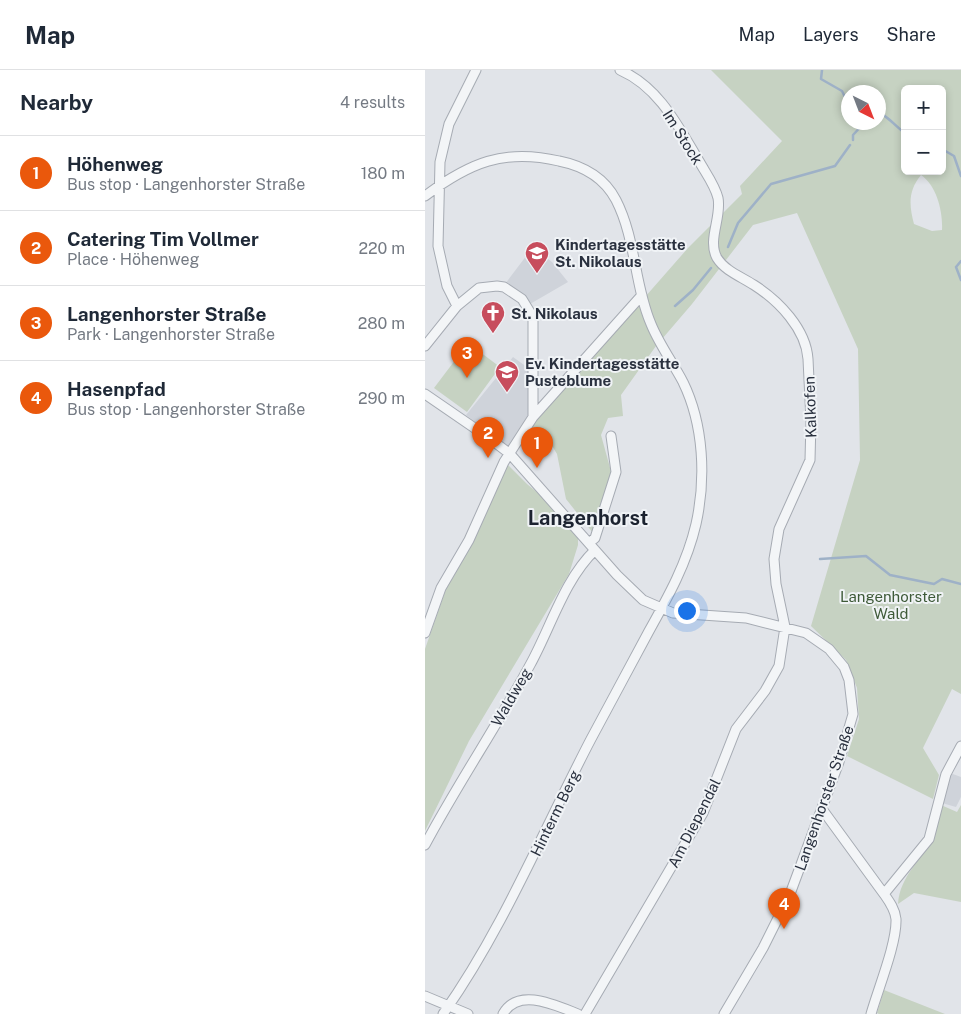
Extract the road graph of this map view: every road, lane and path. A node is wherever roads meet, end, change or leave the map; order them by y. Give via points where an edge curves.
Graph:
1 (476, 70) edge
2 (620, 70) edge
3 (439, 186) junction
4 (425, 196) edge
5 (717, 221) joint
6 (643, 299) junction
7 (457, 306) junction
8 (425, 346) edge
9 (425, 394) edge
10 (533, 417) junction
11 (611, 436) dead end
12 (509, 454) junction
13 (592, 547) junction
14 (661, 609) junction
15 (785, 626) junction
16 (425, 633) edge
17 (961, 746) edge
18 (822, 809) junction
19 (425, 845) edge
20 (884, 894) junction
21 (425, 996) edge
22 (446, 1010) edge
23 (468, 1014) edge
24 (503, 1014) edge
25 (578, 1014) edge
26 (585, 1014) edge
27 (724, 1014) edge
28 (871, 1014) edge

1 - 3 street via 445,136
2 - 5 street, Im Stock via 640,81 674,119 715,190 719,204
3 - 4 street, Hinterm Berg
3 - 6 street, Hinterm Berg via 468,169 517,155 560,161 587,170 605,184 617,202 629,234
3 - 7 street via 438,246 447,286
5 - 15 street, Kalkofen via 715,250 719,261 763,291 799,328 807,345 810,460 779,529 774,559
6 - 10 street
6 - 14 street, Hinterm Berg via 659,341 685,386 695,416 702,460 701,496 691,545
7 - 8 street
7 - 10 street via 479,288 497,286 514,293 525,304 533,317
9 - 12 street, Langenhorster Straße
10 - 12 street
11 - 13 street, Waldweg via 616,472
12 - 13 street, Langenhorster Straße
12 - 16 street via 469,540 441,588
13 - 14 street, Langenhorster Straße via 636,595
13 - 19 street, Waldweg via 573,578 531,664
14 - 15 street, Langenhorster Straße via 746,618
14 - 22 street, Hinterm Berg via 519,885
15 - 18 street, Langenhorster Straße via 806,633 829,649 844,667 852,691 853,714
15 - 26 street, Am Diependal via 779,666 736,729 706,808
17 - 20 street via 946,774 929,839
18 - 20 street
18 - 27 street, Langenhorster Straße via 779,919
20 - 28 street via 896,917 895,930
21 - 22 street
22 - 23 street
24 - 25 street via 512,1002 521,999 551,1004

